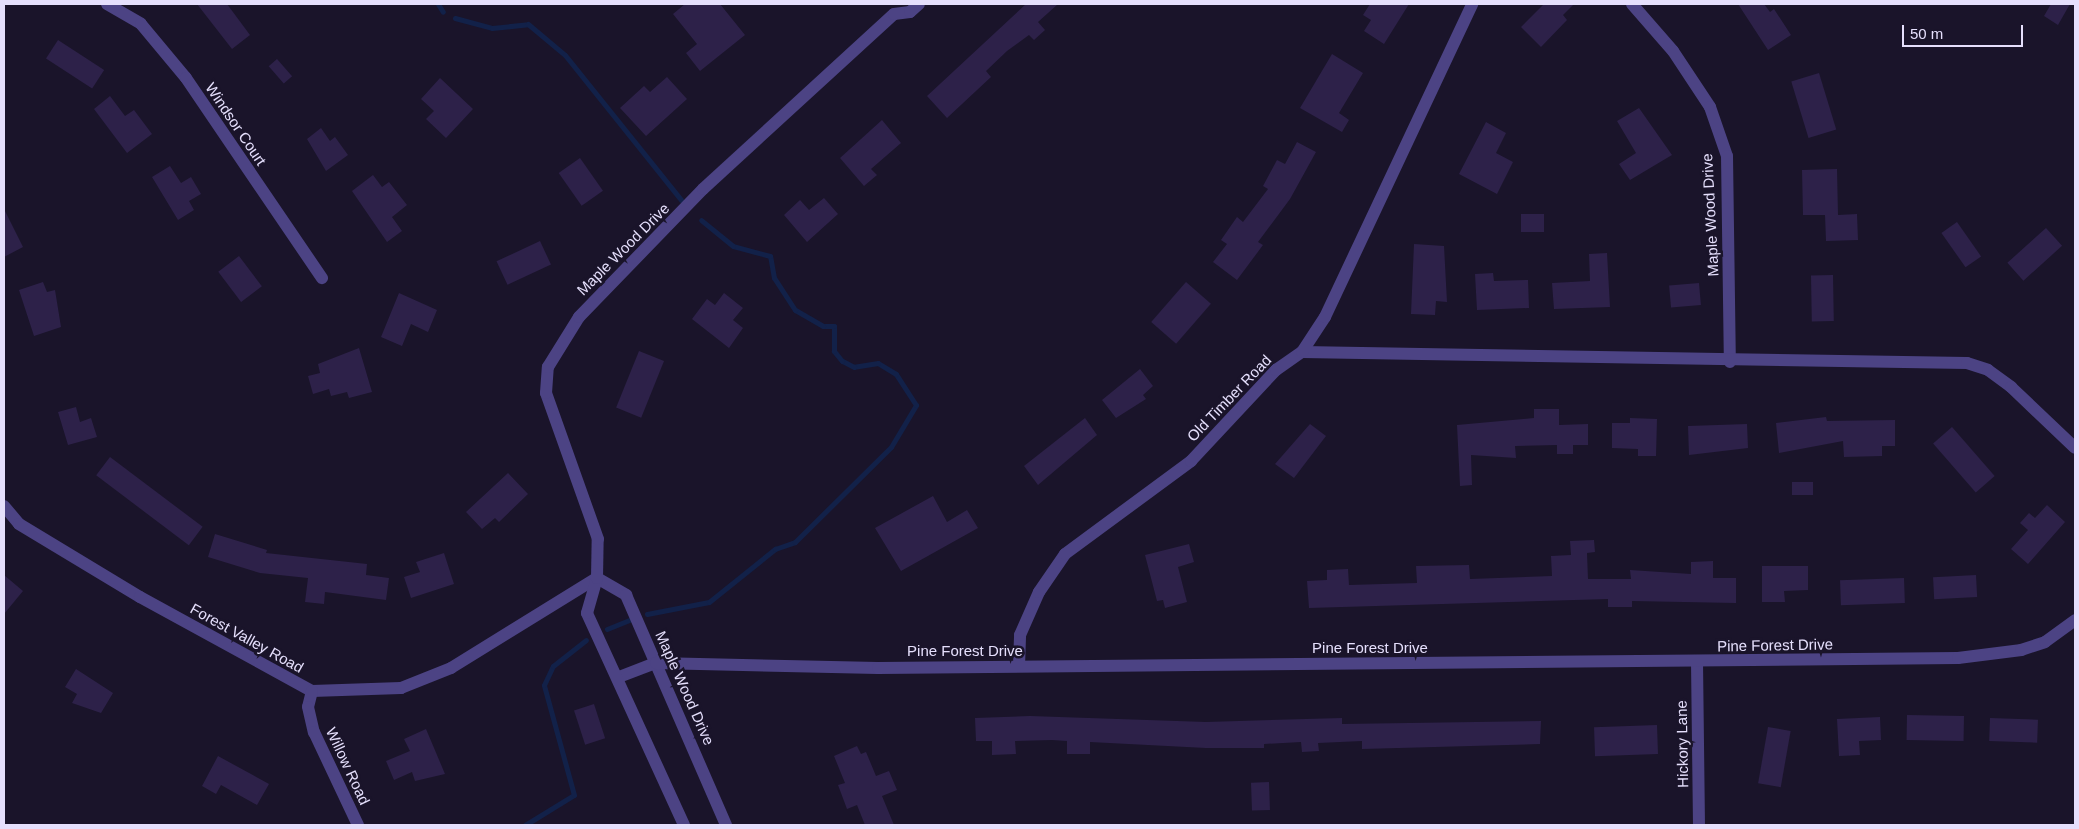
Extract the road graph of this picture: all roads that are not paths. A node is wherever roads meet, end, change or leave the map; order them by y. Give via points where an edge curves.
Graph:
1 (107, 4) edge
2 (919, 4) edge
3 (1472, 4) edge
4 (1632, 4) edge
5 (894, 9) edge
6 (322, 278) dead end
7 (1302, 352) junction
8 (1730, 362) junction
9 (2075, 448) edge
10 (4, 506) edge
11 (598, 578) junction
12 (2075, 620) edge
13 (1697, 662) junction
14 (656, 663) junction
15 (1019, 666) junction
16 (619, 677) junction
17 (312, 691) junction
18 (358, 825) edge
19 (684, 825) edge
20 (726, 825) edge
21 (1699, 825) edge

1 - 6 street, Windsor Court via 141,24 186,78
2 - 5 street, Maple Wood Drive via 910,12
3 - 7 street, Old Timber Road via 1325,318
4 - 8 street, Maple Wood Drive via 1673,51 1710,106 1727,156
5 - 11 street, Maple Wood Drive via 703,189 616,278 579,317 548,367 546,393 598,539
7 - 8 street
7 - 15 street, Old Timber Road via 1276,370 1191,461 1065,554 1039,592 1020,635
8 - 9 street via 1967,363 2012,386
10 - 17 street, Forest Valley Road via 19,524 140,597
11 - 14 street, Maple Wood Drive via 626,595
11 - 16 street, Maple Wood Drive via 587,613
11 - 17 street, Forest Valley Road via 451,668 401,688
12 - 13 street, Pine Forest Drive via 2046,642 1998,655
13 - 15 street, Pine Forest Drive
13 - 21 street, Hickory Lane
14 - 15 street, Pine Forest Drive
14 - 16 street
14 - 20 street, Maple Wood Drive
16 - 19 street, Maple Wood Drive
17 - 18 street, Willow Road via 308,707 314,732

